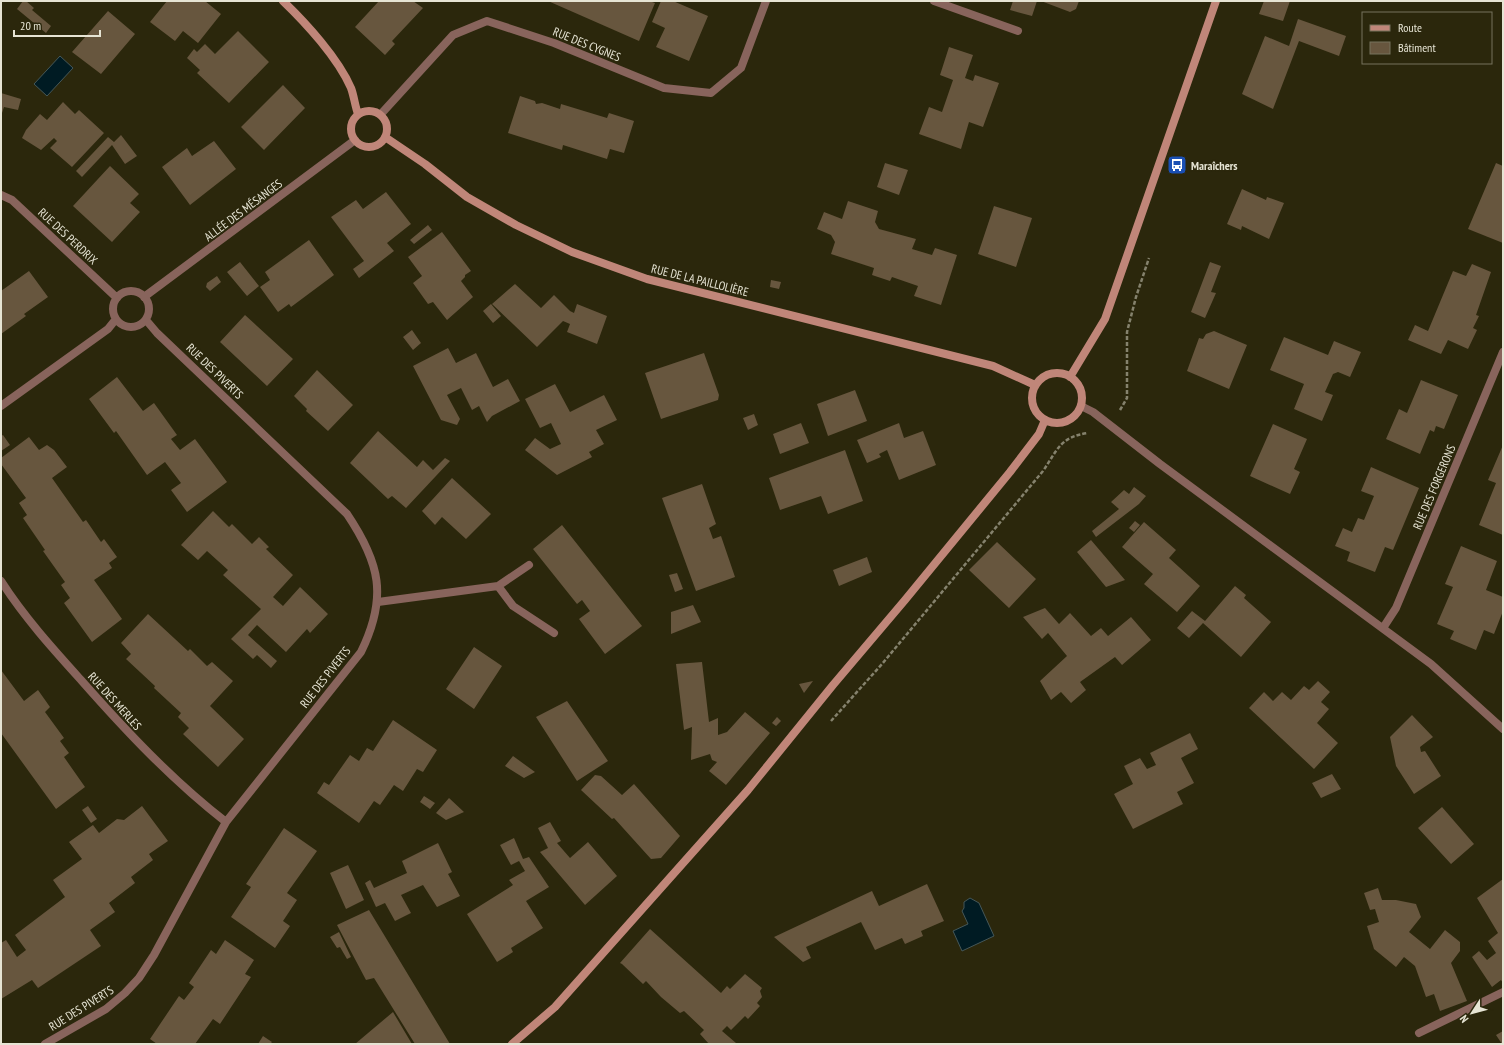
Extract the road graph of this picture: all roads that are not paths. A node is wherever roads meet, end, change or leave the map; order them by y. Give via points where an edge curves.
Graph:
1 (283, 1) edge
2 (766, 1) edge
3 (934, 1) edge
4 (1216, 1) edge
5 (1018, 30) dead end
6 (358, 114) junction
7 (381, 114) junction
8 (385, 137) junction
9 (355, 140) junction
10 (1, 195) edge
11 (144, 297) junction
12 (117, 298) junction
13 (116, 319) junction
14 (146, 320) junction
15 (1503, 352) edge
16 (1070, 377) junction
17 (1035, 385) junction
18 (1, 406) edge
19 (1080, 406) junction
20 (1045, 420) junction
21 (529, 565) dead end
22 (1, 581) edge
23 (498, 586) junction
24 (378, 602) junction
25 (1383, 628) junction
26 (554, 633) dead end
27 (1503, 729) edge
28 (226, 822) junction
29 (1503, 992) edge
30 (1419, 1033) dead end
31 (45, 1044) edge
32 (512, 1044) edge

1 - 6 main road via 300,17 343,72
2 - 7 street, RUE DES CYGNES via 741,68 711,93 664,88 554,43 487,21 453,35
3 - 5 street
4 - 16 main road via 1105,319
6 - 7 main road via 369,110
6 - 9 main road via 351,130
7 - 8 main road via 387,125
8 - 9 main road via 382,142 371,146 365,146
8 - 17 main road, RUE DE LA PAILLOLIÈRE via 467,197 516,225 572,252 647,279 993,366
9 - 11 street, ALLÉE DES MÉSANGES
10 - 12 street, RUE DES PERDRIX via 12,200
11 - 12 street via 138,292 130,291
11 - 14 street via 149,307
12 - 13 street via 113,310
13 - 14 street via 124,326 134,327
13 - 18 street via 108,329
14 - 24 street, RUE DES PIVERTS via 347,514 361,535 373,562
15 - 25 street, RUE DES FORGERONS via 1396,608
16 - 17 main road via 1063,374 1047,375
16 - 19 main road via 1081,389
17 - 20 main road via 1032,393 1034,409
19 - 20 main road via 1076,414 1062,422 1053,423
19 - 25 street via 1109,423 1160,464
20 - 32 main road via 1039,434 998,486 748,790 555,1008
21 - 23 street
22 - 28 street, RUE DES MERLES via 31,623 129,734 164,770
23 - 24 street
23 - 26 street via 513,606
24 - 28 street, RUE DES PIVERTS via 371,630 361,652
25 - 27 street via 1431,664
28 - 31 street, RUE DES PIVERTS via 139,978 106,1009
29 - 30 street

